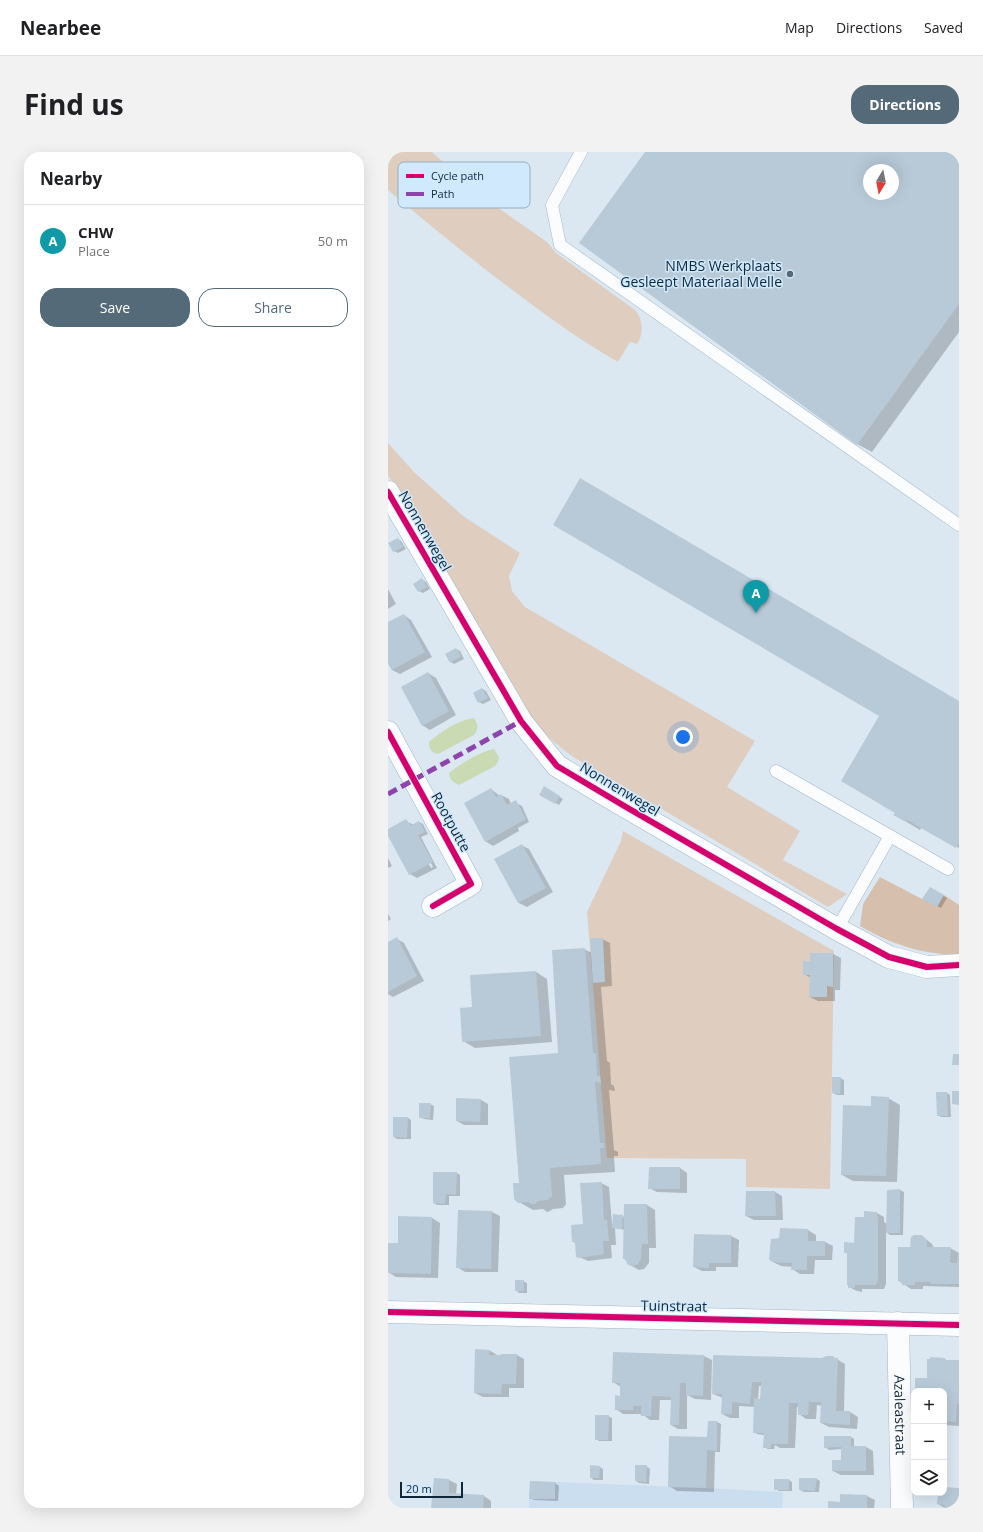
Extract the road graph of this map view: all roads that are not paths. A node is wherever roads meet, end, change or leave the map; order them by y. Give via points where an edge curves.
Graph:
1 (581, 152) edge
2 (388, 492) edge
3 (959, 525) edge
4 (388, 732) edge
5 (776, 771) dead end
6 (890, 836) junction
7 (948, 869) dead end
8 (433, 906) dead end
9 (837, 929) junction
10 (959, 965) edge
11 (388, 1312) edge
12 (898, 1323) junction
13 (959, 1325) edge
14 (902, 1508) edge

1 - 3 lane via 552,204 560,245
2 - 9 street, Nonnenwegel via 521,722 558,766
4 - 8 street, Rootputte via 472,884
5 - 6 lane
6 - 7 lane
6 - 9 lane
9 - 10 street, Nonnenwegel via 890,957 927,967
11 - 12 street, Tuinstraat
12 - 13 street, Tuinstraat
12 - 14 street, Azaleastraat

